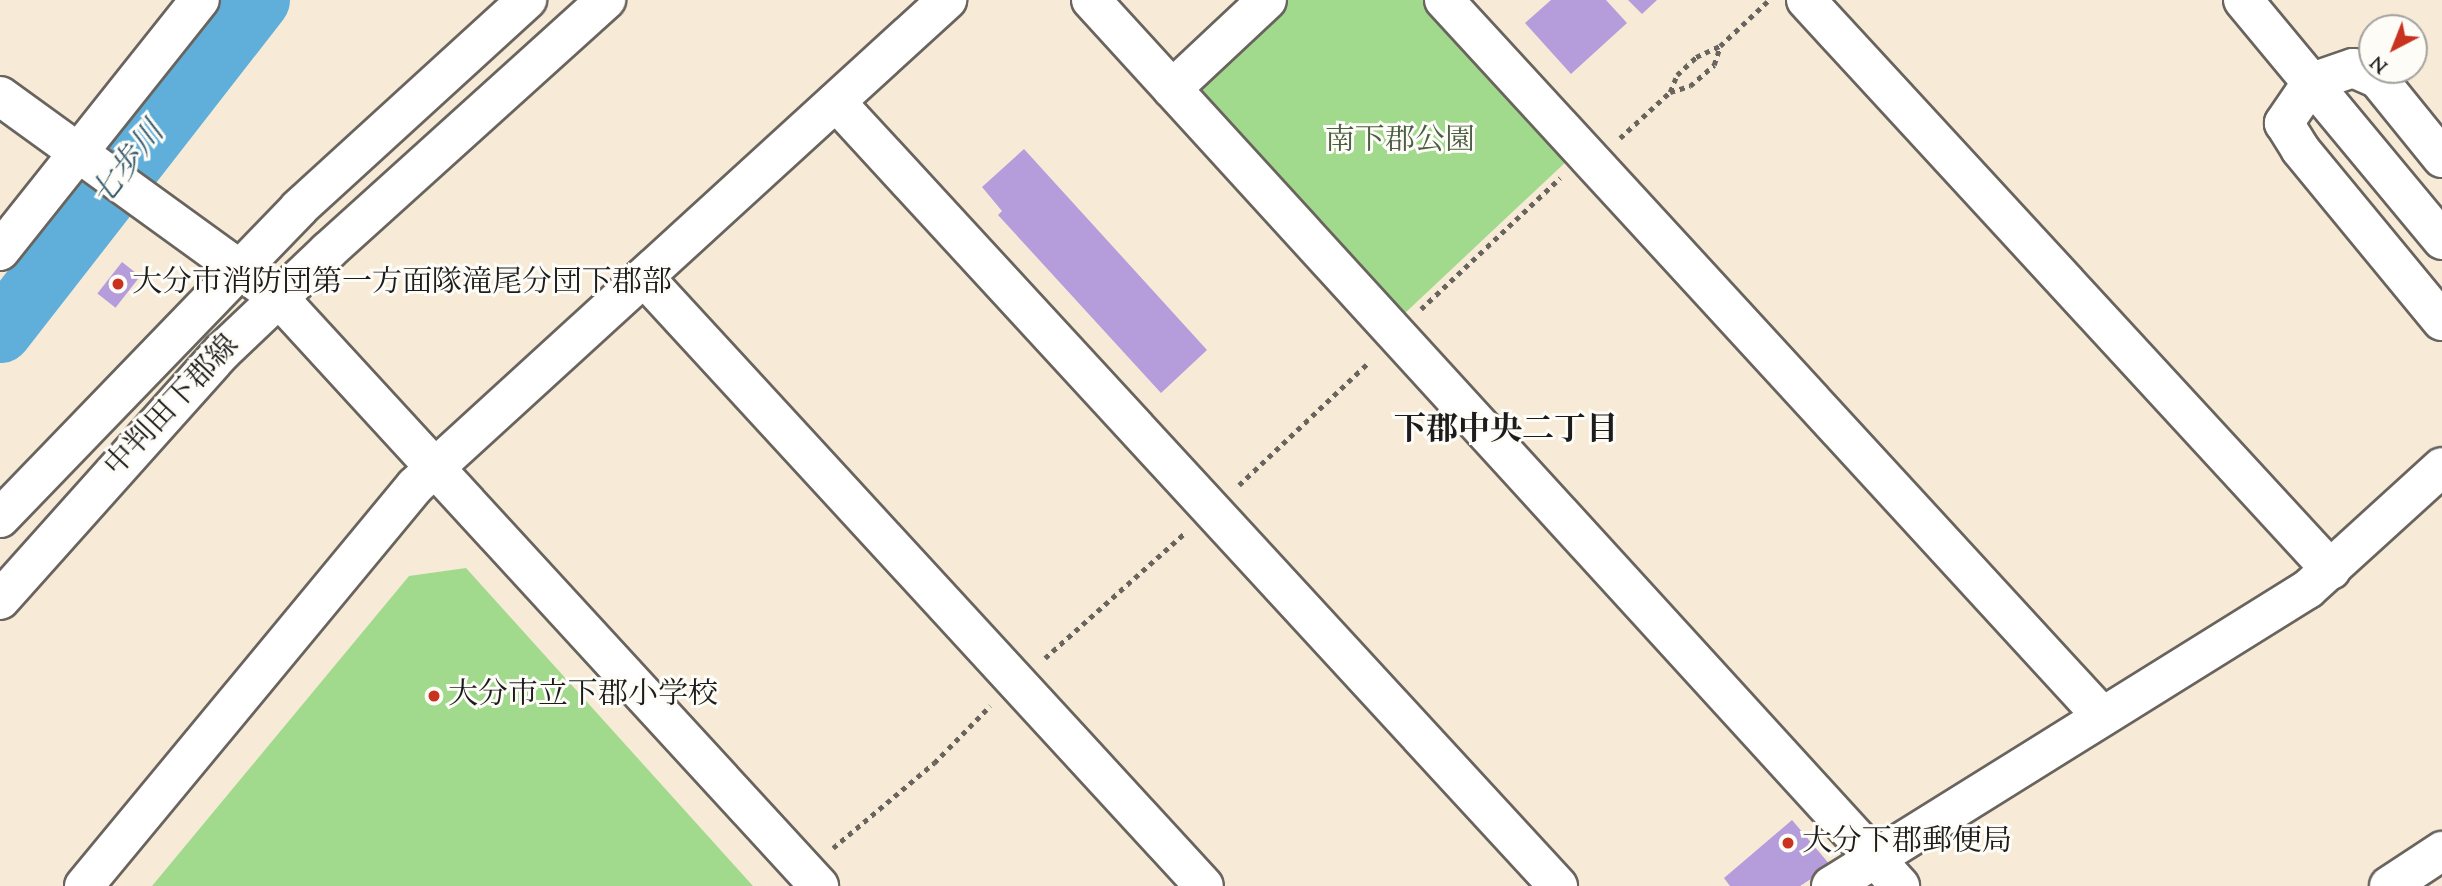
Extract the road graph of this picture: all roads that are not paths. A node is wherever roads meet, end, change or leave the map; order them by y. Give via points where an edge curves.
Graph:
1 (200, 0) edge
2 (527, 0) edge
3 (606, 0) edge
4 (947, 0) edge
5 (1091, 0) edge
6 (1267, 0) edge
7 (1444, 0) edge
8 (1805, 0) edge
9 (2244, 0) edge
10 (2312, 82) junction
11 (1172, 89) junction
12 (0, 96) edge
13 (836, 102) junction
14 (81, 153) junction
15 (2442, 158) edge
16 (2442, 240) edge
17 (0, 251) edge
18 (240, 268) junction
19 (643, 277) junction
20 (278, 297) junction
21 (2442, 321) edge
22 (434, 467) junction
23 (2442, 467) edge
24 (0, 518) edge
25 (2331, 570) junction
26 (0, 600) edge
27 (2101, 715) junction
28 (2442, 850) edge
29 (824, 872) edge
30 (1887, 872) edge
31 (84, 886) edge
32 (1204, 886) edge
33 (1558, 886) edge
34 (1831, 886) edge
35 (2389, 886) edge

1 - 14 street
2 - 18 street, 中判田下郡線
3 - 20 street, 中判田下郡線
4 - 13 street
5 - 11 street
6 - 11 street
7 - 27 street
8 - 25 street
9 - 10 street
10 - 15 street via 2353,68 2378,79
10 - 16 street
10 - 21 street via 2284,123 2300,149
11 - 30 street
12 - 14 street
13 - 19 street
13 - 33 street
14 - 17 street
14 - 18 street
18 - 20 street
18 - 24 street, 中判田下郡線
19 - 22 street
19 - 32 street
20 - 22 street
20 - 26 street, 中判田下郡線 via 223,351
22 - 29 street
22 - 31 street
23 - 25 street
25 - 27 street via 2308,589
27 - 30 street
28 - 35 street
30 - 34 street

